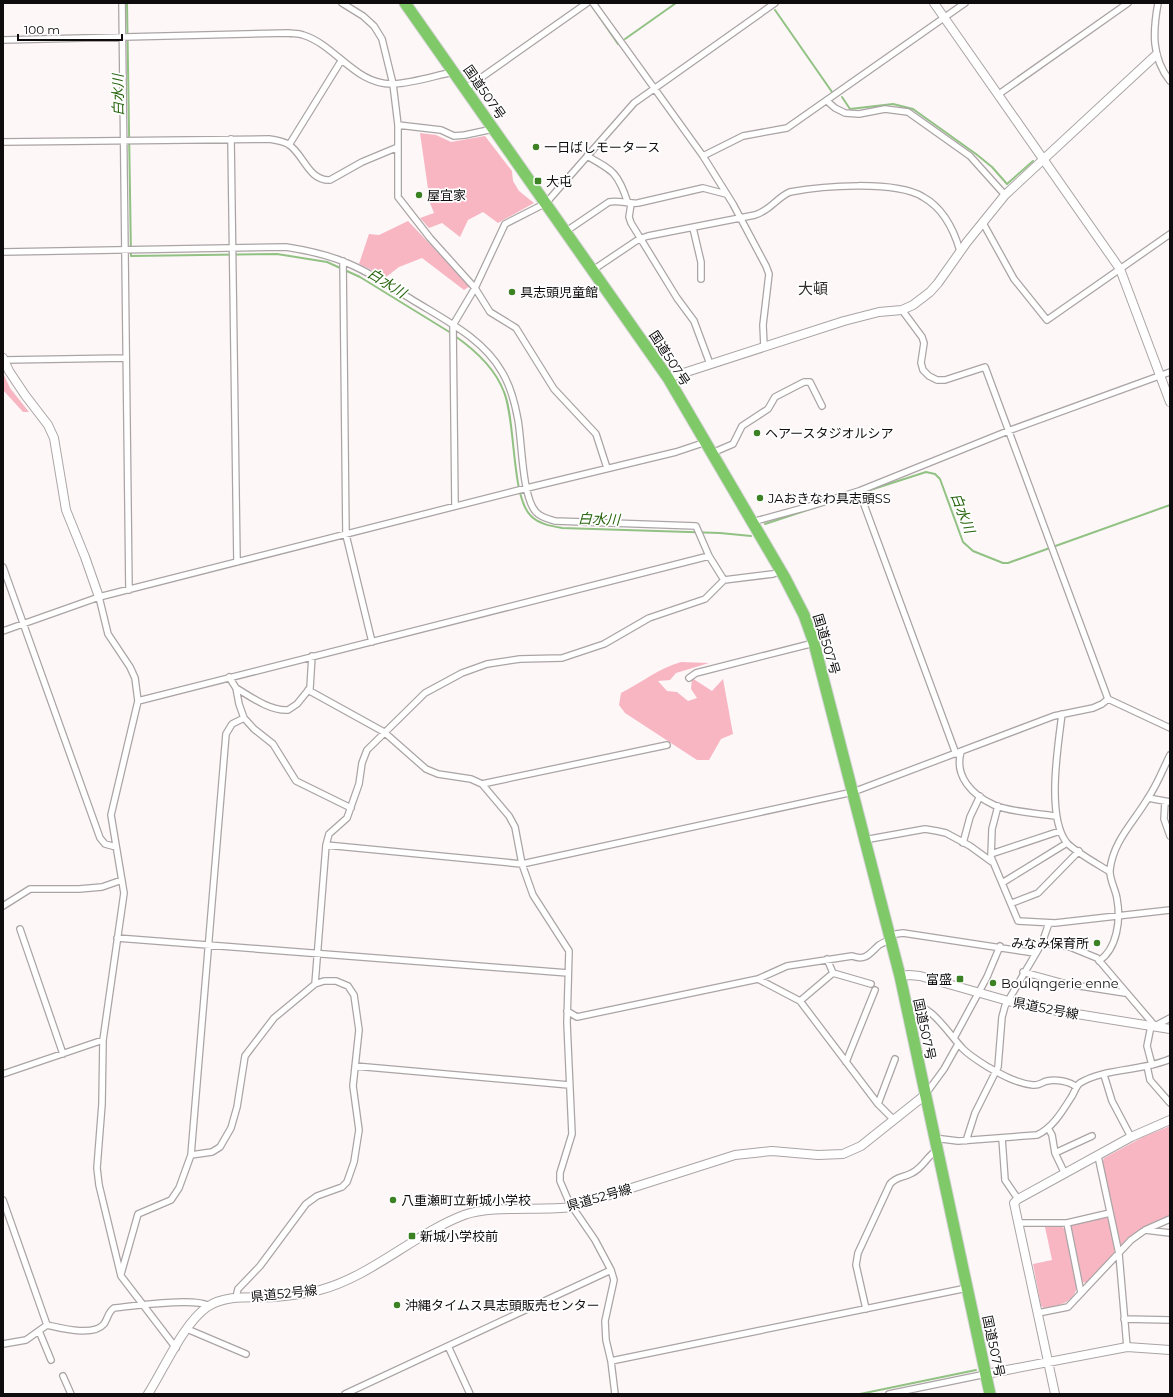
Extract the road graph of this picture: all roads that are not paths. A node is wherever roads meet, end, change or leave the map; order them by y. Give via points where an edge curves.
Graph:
1 (122, 3) edge
2 (342, 3) edge
3 (404, 3) edge
4 (587, 3) edge
5 (593, 3) edge
6 (775, 3) edge
7 (934, 3) edge
8 (965, 3) edge
9 (1128, 3) edge
10 (1158, 3) edge
11 (945, 18) junction
12 (123, 37) junction
13 (3, 40) edge
14 (1156, 55) junction
15 (341, 61) junction
16 (454, 72) junction
17 (1170, 81) edge
18 (393, 84) junction
19 (654, 88) junction
20 (465, 89) junction
21 (998, 94) junction
22 (827, 100) junction
23 (398, 125) junction
24 (493, 129) junction
25 (231, 139) junction
26 (124, 140) junction
27 (3, 142) edge
28 (289, 145) junction
29 (398, 147) junction
30 (587, 156) junction
31 (703, 156) junction
32 (1044, 159) junction
33 (726, 194) junction
34 (1005, 195) junction
35 (546, 203) junction
36 (629, 203) junction
37 (742, 219) junction
38 (983, 223) junction
39 (693, 228) junction
40 (565, 232) junction
41 (1170, 234) edge
42 (639, 239) junction
43 (233, 247) junction
44 (125, 250) junction
45 (960, 251) junction
46 (3, 252) edge
47 (343, 261) junction
48 (1120, 269) junction
49 (593, 270) junction
50 (701, 278) dead end
51 (475, 288) junction
52 (902, 310) junction
53 (453, 325) junction
54 (764, 346) junction
55 (126, 358) junction
56 (3, 359) edge
57 (710, 364) junction
58 (1170, 372) edge
59 (1160, 376) junction
60 (668, 378) junction
61 (1170, 402) edge
62 (822, 406) dead end
63 (1008, 431) junction
64 (706, 442) junction
65 (712, 453) junction
66 (607, 468) junction
67 (527, 488) junction
68 (859, 490) junction
69 (455, 506) junction
70 (752, 522) junction
71 (346, 535) junction
72 (709, 556) junction
73 (238, 562) junction
74 (3, 567) edge
75 (781, 571) junction
76 (724, 580) junction
77 (129, 590) junction
78 (99, 597) junction
79 (24, 624) junction
80 (3, 631) edge
81 (372, 642) junction
82 (814, 643) junction
83 (312, 656) junction
84 (229, 677) junction
85 (689, 678) dead end
86 (236, 688) junction
87 (308, 690) junction
88 (1108, 698) junction
89 (138, 701) junction
90 (1062, 714) junction
91 (244, 718) junction
92 (1170, 728) edge
93 (384, 732) junction
94 (667, 745) dead end
95 (958, 753) junction
96 (1170, 755) edge
97 (482, 784) junction
98 (853, 792) junction
99 (980, 796) junction
100 (1148, 798) junction
101 (1168, 802) edge
102 (998, 806) junction
103 (351, 808) junction
104 (1055, 816) junction
105 (1060, 831) junction
106 (1170, 836) edge
107 (864, 840) junction
108 (963, 843) junction
109 (1067, 843) junction
110 (326, 845) junction
111 (116, 847) junction
112 (1079, 851) junction
113 (991, 854) junction
114 (522, 864) junction
115 (995, 867) junction
116 (1110, 872) junction
117 (122, 880) junction
118 (1002, 882) junction
119 (1012, 903) junction
120 (3, 906) edge
121 (1170, 910) edge
122 (1117, 916) junction
123 (1049, 923) junction
124 (20, 929) dead end
125 (890, 937) junction
126 (117, 938) junction
127 (1042, 943) junction
128 (208, 944) junction
129 (1000, 946) junction
130 (317, 953) junction
131 (1035, 953) junction
132 (827, 959) junction
133 (1099, 961) junction
134 (1023, 972) junction
135 (833, 973) junction
136 (568, 974) junction
137 (900, 976) junction
138 (758, 978) junction
139 (315, 984) junction
140 (871, 984) dead end
141 (875, 990) dead end
142 (979, 992) junction
143 (1125, 993) junction
144 (800, 1001) junction
145 (1007, 1001) junction
146 (906, 1002) junction
147 (567, 1011) junction
148 (1170, 1018) edge
149 (1153, 1026) junction
150 (1170, 1029) edge
151 (954, 1038) junction
152 (102, 1040) junction
153 (958, 1044) junction
154 (63, 1054) junction
155 (895, 1059) dead end
156 (1170, 1059) edge
157 (846, 1062) junction
158 (1149, 1065) junction
159 (355, 1066) junction
160 (996, 1071) junction
161 (3, 1074) edge
162 (1104, 1075) junction
163 (569, 1085) junction
164 (1076, 1087) junction
165 (925, 1095) junction
166 (1170, 1103) edge
167 (878, 1104) junction
168 (894, 1120) junction
169 (1170, 1120) edge
170 (1048, 1128) junction
171 (1092, 1136) dead end
172 (1131, 1137) junction
173 (934, 1138) junction
174 (1002, 1138) junction
175 (966, 1141) junction
176 (937, 1150) junction
177 (1055, 1153) junction
178 (191, 1155) junction
179 (1098, 1156) junction
180 (1065, 1174) junction
181 (1018, 1199) junction
182 (3, 1200) edge
183 (572, 1207) junction
184 (1110, 1213) junction
185 (1170, 1219) edge
186 (1019, 1223) junction
187 (1067, 1223) junction
188 (1145, 1230) junction
189 (1170, 1233) edge
190 (1119, 1254) junction
191 (611, 1270) junction
192 (121, 1276) junction
193 (967, 1288) junction
194 (1081, 1293) junction
195 (236, 1297) junction
196 (142, 1305) junction
197 (209, 1306) junction
198 (866, 1309) junction
199 (1038, 1313) junction
200 (1124, 1319) junction
201 (1170, 1320) edge
202 (48, 1325) junction
203 (187, 1329) junction
204 (39, 1331) junction
205 (3, 1344) edge
206 (448, 1346) junction
207 (1127, 1347) junction
208 (176, 1348) junction
209 (1170, 1350) edge
210 (246, 1354) dead end
211 (51, 1360) dead end
212 (611, 1361) junction
213 (1048, 1362) junction
214 (986, 1374) junction
215 (64, 1376) dead end
216 (71, 1394) edge
217 (148, 1394) edge
218 (347, 1394) edge
219 (470, 1394) edge
220 (615, 1394) edge
221 (888, 1394) edge
222 (990, 1394) edge
223 (1054, 1394) edge

1 - 12 street
2 - 18 street via 374,26 382,39
3 - 16 highway, 国道507号
4 - 20 street
5 - 19 street
6 - 19 street
7 - 11 street
8 - 11 street
9 - 21 street
10 - 14 street via 1154,33
11 - 21 street
11 - 22 street
12 - 13 street
12 - 15 street via 288,33 303,35 324,46
12 - 26 street
14 - 17 street
14 - 32 street
15 - 18 street via 365,76
15 - 28 street
16 - 18 street
16 - 20 highway, 国道507号
18 - 23 street
19 - 30 street via 634,103
19 - 31 street
20 - 24 highway, 国道507号
21 - 32 street
22 - 31 street via 787,128 743,136
22 - 34 street via 835,108 851,114 885,109 908,112 970,156
23 - 24 street via 441,130 454,136
23 - 29 street
24 - 35 highway, 国道507号
25 - 26 street
25 - 28 street via 269,139
25 - 43 street
26 - 27 street
26 - 44 street
28 - 29 street via 313,174 325,180 330,180 362,162
29 - 51 street via 398,197 430,238
30 - 35 street
30 - 36 street via 619,178
31 - 33 street
32 - 34 street
32 - 48 street
33 - 36 street via 703,188
33 - 37 street
34 - 38 street
35 - 40 highway, 国道507号
35 - 51 street via 505,224
36 - 40 street via 623,200 609,202
36 - 42 street via 628,217
37 - 39 street
37 - 45 street via 768,210 790,192 856,186 914,192 937,208 955,235
37 - 54 street via 769,274 763,319
38 - 45 street
38 - 48 street via 1014,279 1047,320
39 - 42 street
39 - 50 street via 701,262
40 - 49 highway, 国道507号
41 - 48 street
42 - 49 street
42 - 57 street via 694,321
43 - 44 street
43 - 47 street via 286,247 317,252
43 - 73 street
44 - 46 street
44 - 55 street
45 - 52 street via 930,292
47 - 53 street via 366,272
47 - 71 street
48 - 59 street
49 - 60 highway, 国道507号
51 - 53 street
51 - 66 street via 490,312 516,328 554,389 596,434
52 - 54 street via 863,316
52 - 63 street via 922,337 924,343 921,363 929,376 945,380 985,367
53 - 67 street via 473,339 502,371 512,394 519,421
53 - 69 street
54 - 57 street
55 - 56 street
55 - 77 street
56 - 78 street via 25,395 48,425 54,438 66,510
57 - 60 street
58 - 59 street
59 - 61 street
59 - 63 street
60 - 64 highway, 国道507号
62 - 65 street via 810,382 804,382 775,397 768,409 742,426 733,444
63 - 68 street
63 - 88 street
64 - 65 highway, 国道507号
64 - 66 street
65 - 70 highway, 国道507号
66 - 67 street
67 - 69 street
67 - 72 street via 536,513 554,521 696,526
68 - 70 street
68 - 95 street
69 - 71 street
70 - 75 highway, 国道507号
71 - 73 street
71 - 81 street
72 - 76 street
72 - 81 street
73 - 77 street
74 - 79 street
75 - 76 street
75 - 82 highway, 国道507号 via 804,615
76 - 93 street via 705,599 649,618 604,644 562,658 520,659 494,663 462,673 425,693
77 - 78 street
78 - 79 street
78 - 89 street via 108,634 130,666 135,678
79 - 80 street
79 - 111 street via 100,838 105,844
81 - 83 street
82 - 85 street via 696,673
82 - 98 highway, 国道507号
83 - 84 street
83 - 87 street
84 - 86 street
84 - 89 street
86 - 87 street via 261,702 284,710 292,708
86 - 91 street via 238,704
87 - 93 street
88 - 90 street via 1093,708
88 - 92 street
89 - 111 street via 111,815
90 - 95 street
90 - 104 street
91 - 103 street via 273,744 296,781
91 - 128 street via 232,724 226,734
93 - 97 street via 426,769
93 - 103 street via 364,755 359,784
94 - 97 street
95 - 98 street
95 - 99 street via 959,771
96 - 100 street
97 - 114 street via 510,816 515,827
98 - 107 highway, 国道507号
98 - 114 street
99 - 102 street
99 - 108 street via 970,817
100 - 101 street
100 - 116 street via 1118,842
101 - 106 street via 1164,819
102 - 104 street
102 - 113 street via 992,829
103 - 110 street via 347,818 330,834
104 - 105 street
105 - 109 street
105 - 113 street
107 - 108 street via 925,829 946,833
107 - 125 highway, 国道507号
108 - 115 street via 987,856
109 - 112 street
109 - 118 street
110 - 114 street
110 - 130 street
111 - 117 street
112 - 116 street
112 - 119 street via 1038,893
113 - 115 street
114 - 136 street via 533,895 569,951
115 - 118 street
116 - 122 street via 1118,900
117 - 120 street via 102,887 30,889
117 - 126 street via 124,893
118 - 119 street
119 - 123 street via 1018,921
121 - 122 street
122 - 123 street
122 - 133 street via 1114,943
123 - 127 street
124 - 154 street
125 - 129 street via 903,933
125 - 132 street via 868,956 860,959 852,956
125 - 137 highway, 国道507号
126 - 128 street
126 - 152 street
127 - 131 street
127 - 133 street via 1080,950
128 - 130 street
128 - 178 street
129 - 131 street
129 - 142 street
130 - 136 street
130 - 139 street
131 - 134 street
132 - 135 street
132 - 138 street via 787,966
133 - 143 street
134 - 143 street via 1067,984
134 - 145 street
135 - 140 street
135 - 144 street
136 - 147 street
137 - 142 street, 県道52号線 via 920,976
137 - 146 highway, 国道507号
138 - 144 street
138 - 147 street via 577,1017
139 - 159 street via 336,981 348,986 354,995 359,1030
139 - 178 street via 274,1018 245,1056 237,1107 231,1128 220,1147 212,1152
141 - 157 street
142 - 145 street, 県道52号線
142 - 151 street
143 - 149 street
144 - 157 street
145 - 149 street, 県道52号線
145 - 160 street via 1002,1017
146 - 151 street via 923,1007
146 - 165 highway, 国道507号
147 - 163 street
148 - 149 street
149 - 150 street, 県道52号線
149 - 158 street via 1147,1046
151 - 153 street
152 - 154 street
152 - 192 street via 102,1104 97,1168
153 - 160 street
153 - 165 street
154 - 161 street
155 - 167 street
156 - 158 street
157 - 167 street
158 - 162 street
158 - 166 street via 1150,1080
159 - 163 street
159 - 195 street via 353,1086 359,1130 354,1162 347,1182 342,1187 317,1196 306,1204 260,1266 238,1289
160 - 164 street via 1018,1082 1038,1085 1052,1081 1073,1084
160 - 175 street via 975,1113
162 - 164 street
162 - 172 street via 1112,1101
163 - 183 street via 572,1134 560,1181
164 - 170 street via 1067,1104
165 - 168 street, 県道52号線
165 - 173 highway, 国道507号
167 - 168 street
168 - 183 street, 県道52号線 via 861,1146 843,1154 772,1151 735,1155
169 - 172 street
170 - 174 street via 1038,1135
170 - 177 street
171 - 177 street
172 - 179 street
173 - 175 street
173 - 176 highway, 国道507号
174 - 175 street
174 - 181 street via 1005,1180
176 - 193 highway, 国道507号
176 - 198 street via 919,1168 895,1178 890,1184 858,1253 856,1265
177 - 180 street
178 - 192 street via 179,1188 170,1200 138,1214
179 - 180 street
179 - 184 street
180 - 181 street
181 - 186 street via 1014,1203
182 - 202 street
183 - 191 street via 595,1240
183 - 195 street, 県道52号線 via 466,1214 442,1225 356,1275 329,1287 300,1294
184 - 187 street
184 - 190 street
185 - 188 street
186 - 187 street
186 - 199 street
187 - 194 street
188 - 189 street
188 - 190 street via 1131,1240
190 - 194 street
190 - 200 street
191 - 206 street
191 - 212 street via 614,1280 605,1320
192 - 196 street
193 - 198 street
193 - 214 highway, 国道507号
194 - 199 street via 1068,1307
195 - 197 street, 県道52号線
196 - 197 street via 204,1303
196 - 202 street via 114,1308 104,1324 94,1329 71,1330
196 - 208 street
197 - 203 street, 県道52号線
198 - 212 street
199 - 213 street
200 - 201 street
200 - 207 street
202 - 204 street
203 - 208 street, 県道52号線
203 - 210 street
204 - 205 street via 26,1340
204 - 211 street
206 - 218 street
206 - 219 street
207 - 209 street
207 - 213 street
208 - 217 street, 県道52号線
212 - 220 street
213 - 214 street
213 - 223 street
214 - 221 street
214 - 222 highway, 国道507号
215 - 216 street

